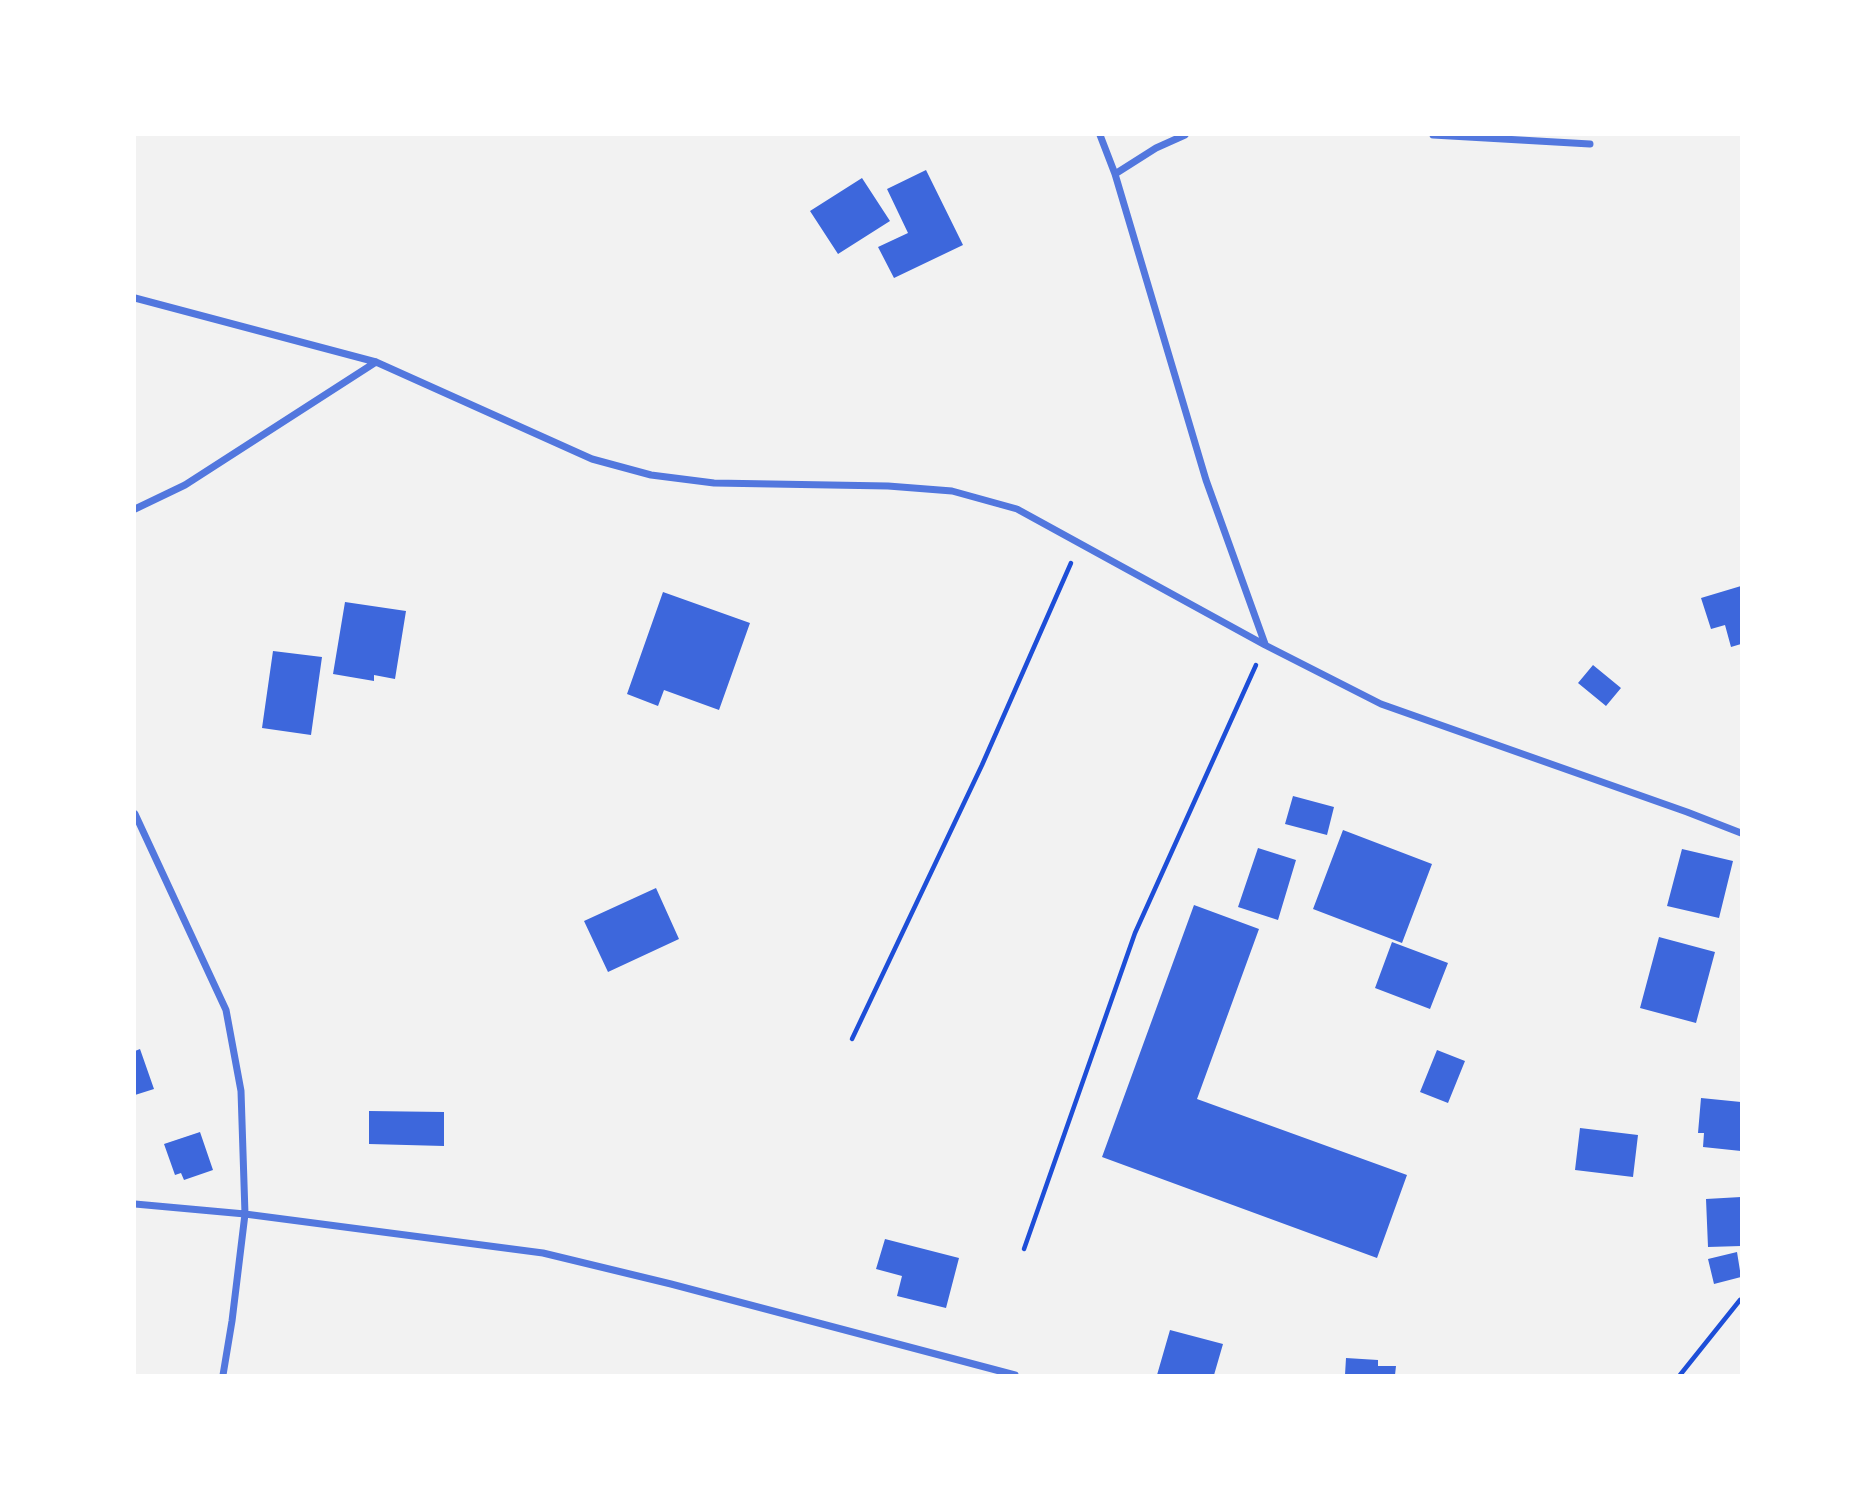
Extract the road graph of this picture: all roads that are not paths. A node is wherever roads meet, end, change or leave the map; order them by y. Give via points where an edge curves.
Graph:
1 (1100, 135) edge
2 (1185, 135) edge
3 (1433, 135) edge
4 (1590, 144) dead end
5 (1115, 174) junction
6 (135, 298) edge
7 (376, 362) junction
8 (135, 509) edge
9 (1265, 645) junction
10 (135, 814) edge
11 (1741, 833) edge
12 (135, 1204) edge
13 (244, 1214) junction
14 (223, 1375) edge
15 (1015, 1375) edge

1 - 5 street
2 - 5 street
3 - 4 street
5 - 9 street via 1206,480
6 - 7 street
7 - 8 street via 185,485
7 - 9 street via 592,459 651,475 714,483 952,491 1017,509
9 - 11 street via 1381,704
10 - 13 street via 226,1010 241,1091
12 - 13 street
13 - 14 street
13 - 15 street via 543,1253

